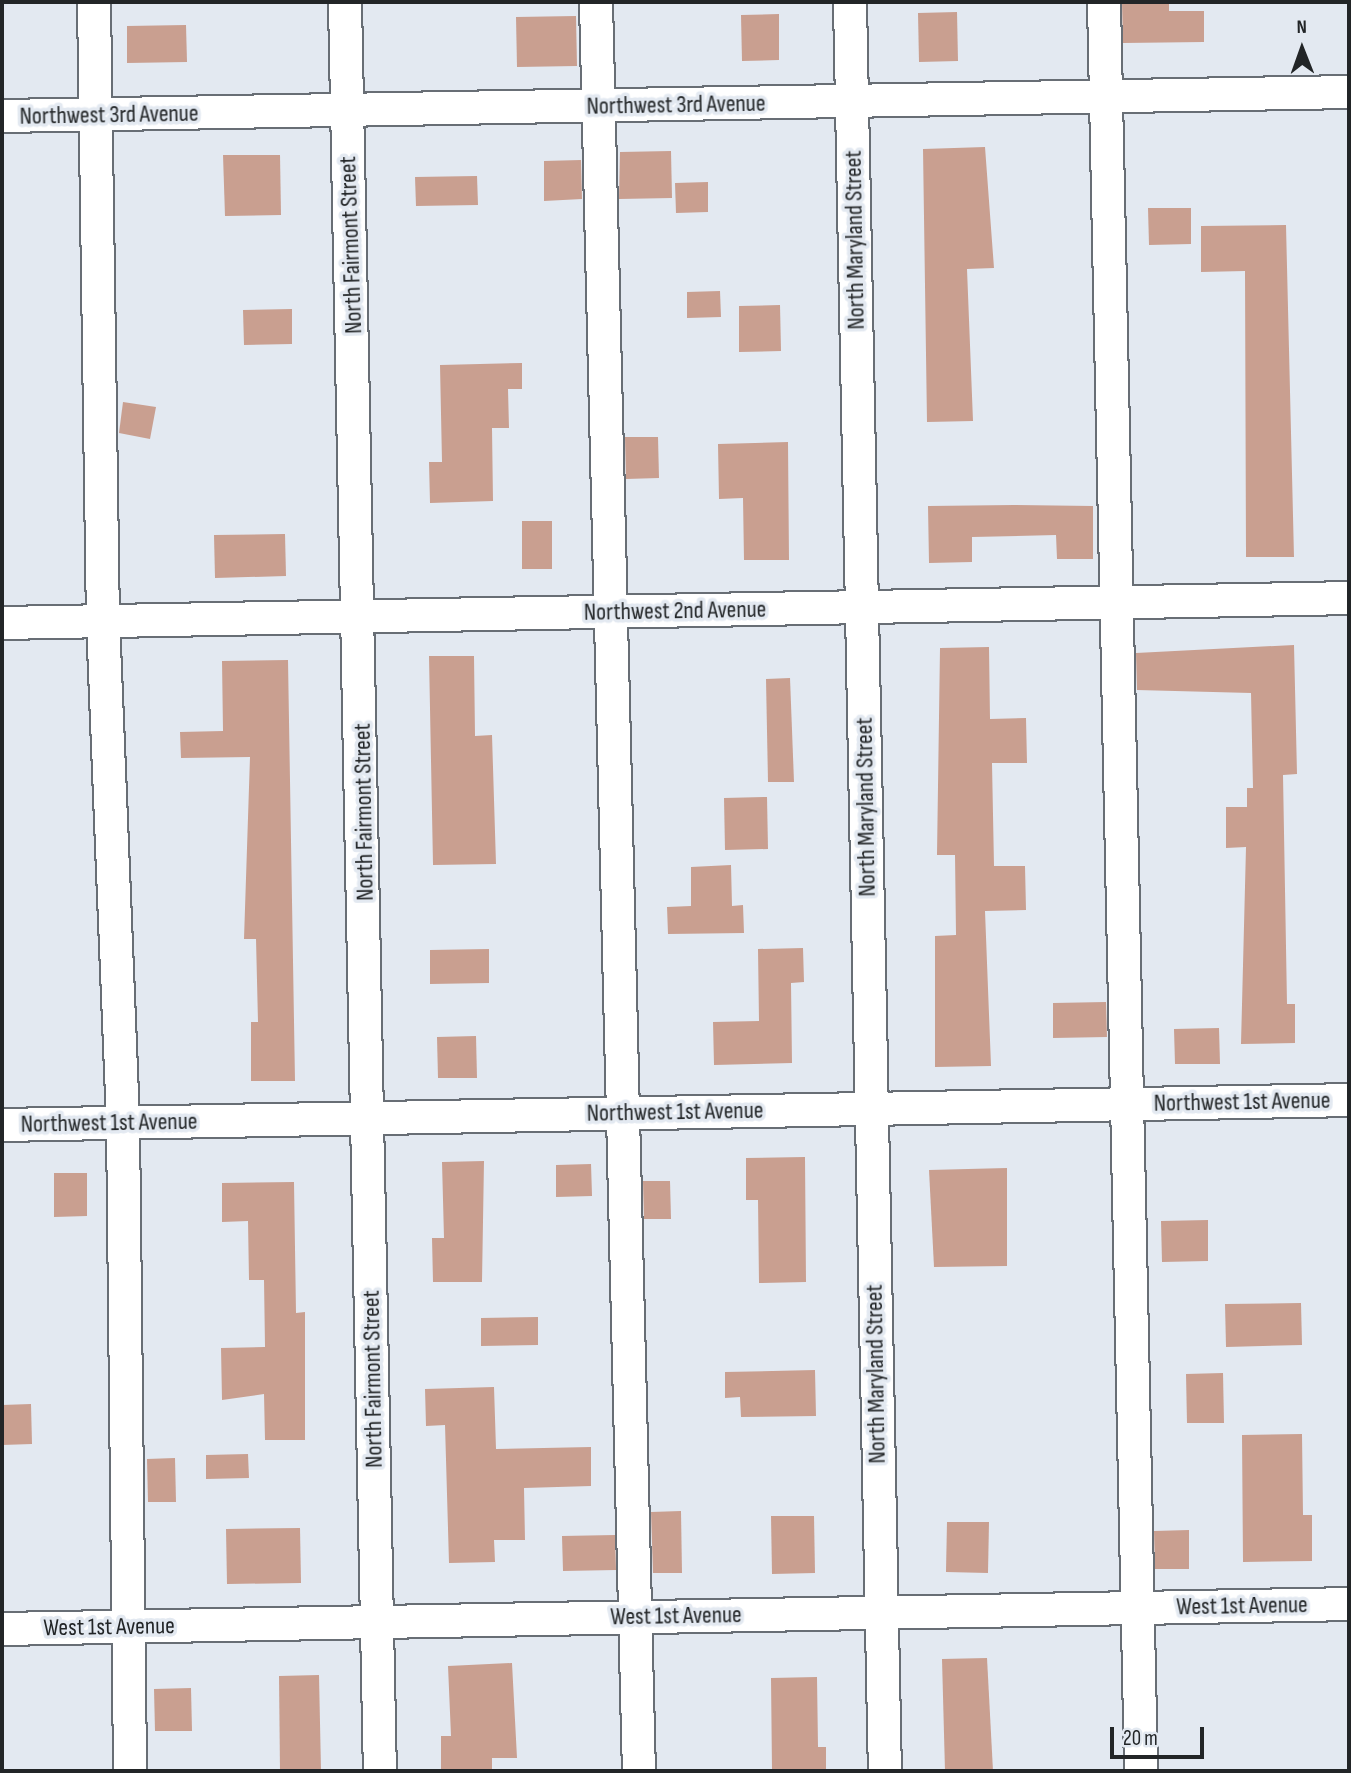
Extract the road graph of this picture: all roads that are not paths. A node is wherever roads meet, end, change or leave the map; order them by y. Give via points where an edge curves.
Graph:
1 (94, 2) edge
2 (345, 2) edge
3 (596, 2) edge
4 (850, 2) edge
5 (1104, 2) edge
6 (1349, 92) edge
7 (1105, 97) junction
8 (852, 102) junction
9 (598, 107) junction
10 (347, 113) junction
11 (96, 115) junction
12 (2, 116) edge
13 (1349, 598) edge
14 (1114, 602) junction
15 (862, 607) junction
16 (612, 612) junction
17 (361, 616) junction
18 (103, 621) junction
19 (2, 623) edge
20 (1349, 1100) edge
21 (1127, 1104) junction
22 (870, 1109) junction
23 (620, 1113) junction
24 (368, 1117) junction
25 (123, 1122) junction
26 (2, 1125) edge
27 (1349, 1604) edge
28 (1138, 1608) junction
29 (882, 1612) junction
30 (636, 1617) junction
31 (377, 1622) junction
32 (127, 1626) junction
33 (2, 1629) edge
34 (130, 1771) edge
35 (380, 1771) edge
36 (639, 1771) edge
37 (885, 1771) edge
38 (1141, 1771) edge

1 - 11 street
2 - 10 street, North Fairmont Street
3 - 9 street
4 - 8 street, North Maryland Street
5 - 7 street
6 - 7 street, Northwest 3rd Avenue
7 - 8 street, Northwest 3rd Avenue
7 - 14 street
8 - 9 street, Northwest 3rd Avenue
8 - 15 street, North Maryland Street
9 - 10 street, Northwest 3rd Avenue
9 - 16 street
10 - 11 street, Northwest 3rd Avenue
10 - 17 street, North Fairmont Street
11 - 12 street, Northwest 3rd Avenue
11 - 18 street
13 - 14 street, Northwest 2nd Avenue
14 - 15 street, Northwest 2nd Avenue
14 - 21 street
15 - 16 street, Northwest 2nd Avenue
15 - 22 street, North Maryland Street
16 - 17 street, Northwest 2nd Avenue
16 - 23 street
17 - 18 street, Northwest 2nd Avenue
17 - 24 street, North Fairmont Street
18 - 19 street, Northwest 2nd Avenue
18 - 25 street
20 - 21 street, Northwest 1st Avenue
21 - 22 street, Northwest 1st Avenue
21 - 28 street
22 - 23 street, Northwest 1st Avenue
22 - 29 street, North Maryland Street
23 - 24 street, Northwest 1st Avenue
23 - 30 street
24 - 25 street, Northwest 1st Avenue
24 - 31 street, North Fairmont Street
25 - 26 street, Northwest 1st Avenue
25 - 32 street
27 - 28 street, West 1st Avenue
28 - 29 street, West 1st Avenue
28 - 38 street
29 - 30 street, West 1st Avenue
29 - 37 street, North Maryland Street
30 - 31 street, West 1st Avenue
30 - 36 street
31 - 32 street, West 1st Avenue
31 - 35 street, North Fairmont Street
32 - 33 street, West 1st Avenue
32 - 34 street

